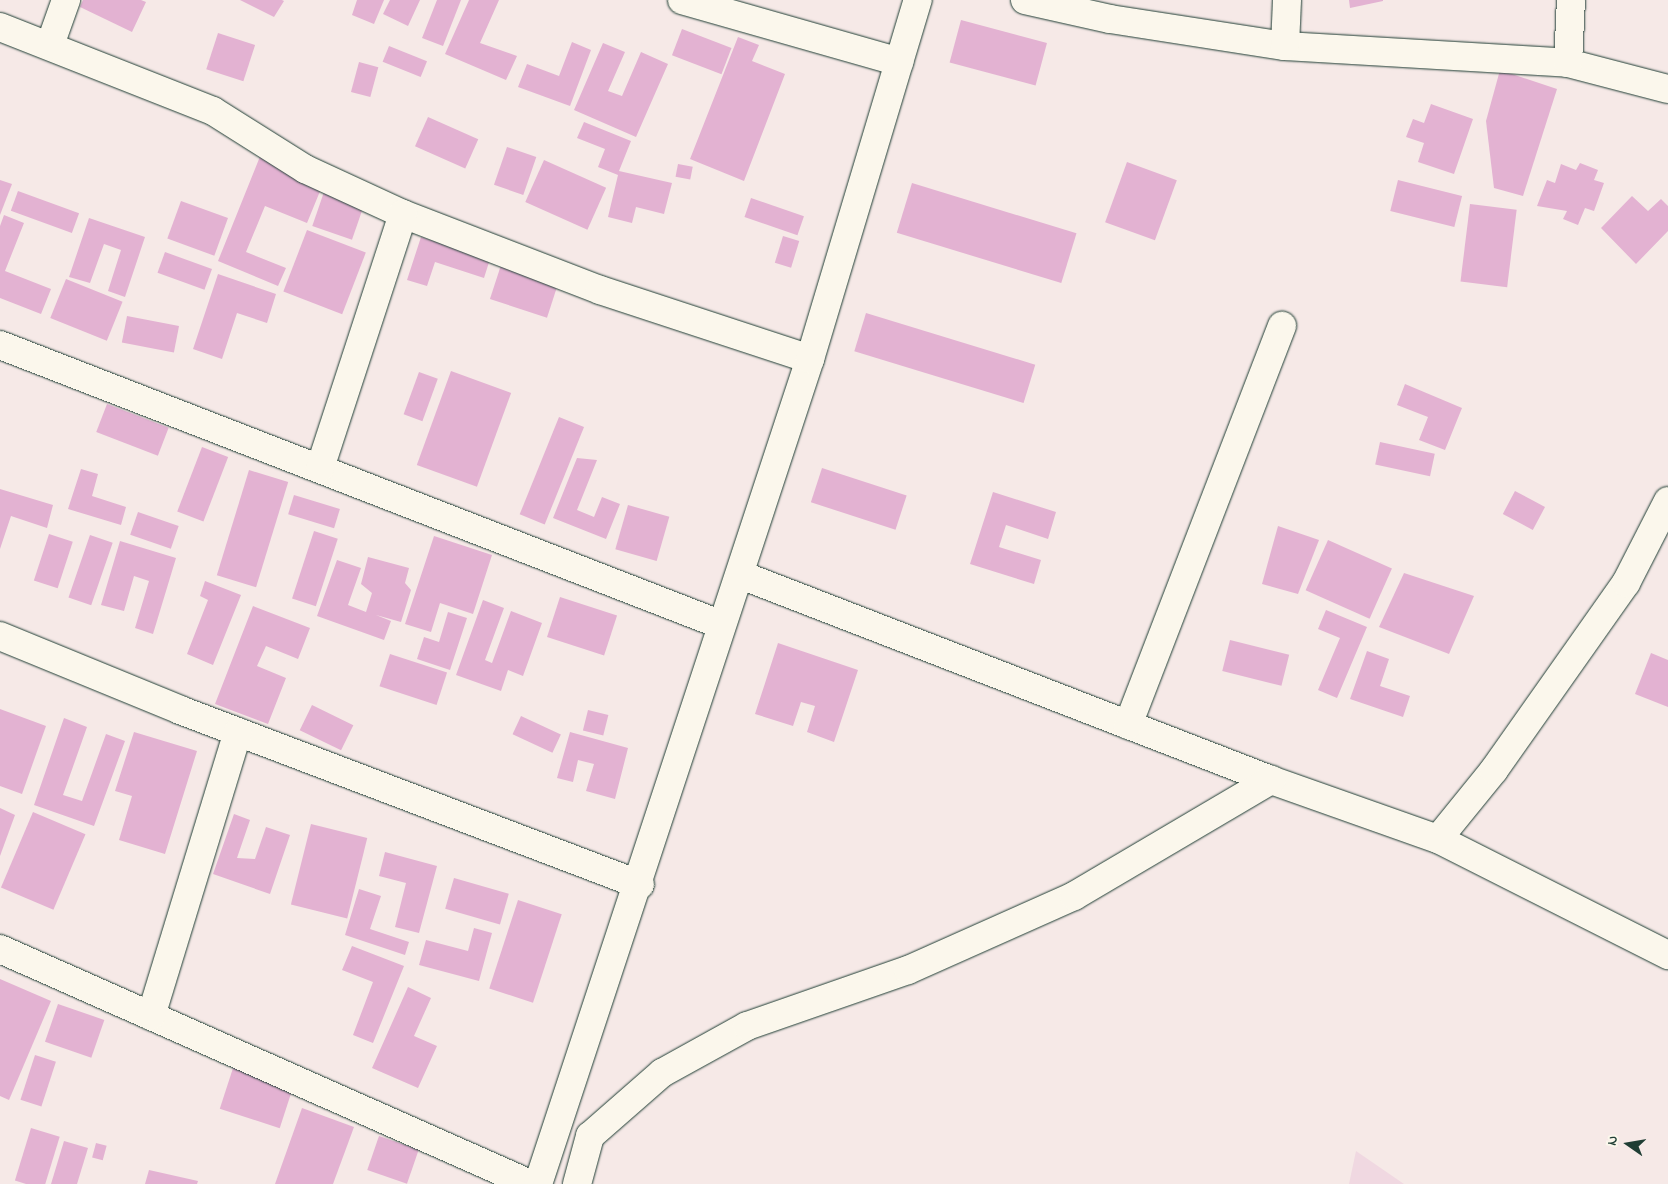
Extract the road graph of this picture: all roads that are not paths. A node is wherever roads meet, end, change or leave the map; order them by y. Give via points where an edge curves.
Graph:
1 (66, 0) edge
2 (682, 0) edge
3 (918, 0) edge
4 (1025, 0) edge
5 (1286, 0) edge
6 (1571, 0) edge
7 (0, 27) edge
8 (50, 45) junction
9 (1285, 46) junction
10 (899, 62) junction
11 (1568, 63) junction
12 (1668, 89) edge
13 (403, 214) junction
14 (1282, 326) dead end
15 (0, 345) edge
16 (810, 359) junction
17 (320, 468) junction
18 (1668, 502) edge
19 (741, 575) junction
20 (722, 625) junction
21 (0, 636) edge
22 (1128, 725) junction
23 (238, 732) junction
24 (1271, 780) junction
25 (1438, 839) junction
26 (640, 885) junction
27 (0, 950) edge
28 (1668, 955) edge
29 (151, 1016) junction
30 (530, 1184) edge
31 (538, 1184) edge
32 (577, 1184) edge

1 - 8 street
2 - 10 street
3 - 10 street
4 - 9 street via 1110,19
5 - 9 street
6 - 11 street
7 - 8 street
8 - 13 street via 213,111 305,169
9 - 11 street
10 - 16 street
11 - 12 street
13 - 16 street via 600,290
13 - 17 street
14 - 22 street
15 - 17 street
16 - 19 street
17 - 20 street
18 - 25 street via 1626,583 1494,770
19 - 20 street
19 - 22 street
20 - 26 street
21 - 23 street
22 - 24 street
23 - 26 street
23 - 29 street
24 - 25 street
24 - 32 street via 1074,896 908,970 747,1026 662,1073 590,1136
25 - 28 street
26 - 31 street
27 - 29 street
29 - 30 street

